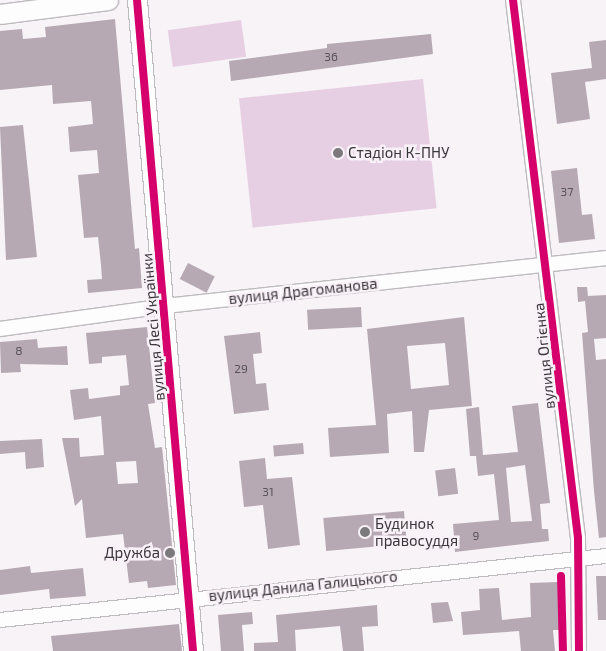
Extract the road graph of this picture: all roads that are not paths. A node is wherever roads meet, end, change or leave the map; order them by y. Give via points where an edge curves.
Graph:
1 (108, 0) edge
2 (137, 0) edge
3 (513, 0) edge
4 (0, 14) edge
5 (606, 258) edge
6 (548, 265) junction
7 (165, 306) junction
8 (0, 329) edge
9 (606, 556) edge
10 (578, 559) junction
11 (191, 597) junction
12 (0, 620) edge
13 (193, 651) edge
14 (579, 651) edge

1 - 4 street
2 - 7 street, вулиця Лесі Українки
3 - 6 street, вулиця Огієнка
5 - 6 street, вулиця Драгоманова
6 - 7 street, вулиця Драгоманова
6 - 10 street, вулиця Огієнка
7 - 8 street, вулиця Драгоманова
7 - 11 street, вулиця Лесі Українки
9 - 10 street, вулиця Данила Галицького
10 - 11 street, вулиця Данила Галицького
10 - 14 street, вулиця Огієнка
11 - 12 street, вулиця Данила Галицького
11 - 13 street, вулиця Лесі Українки

